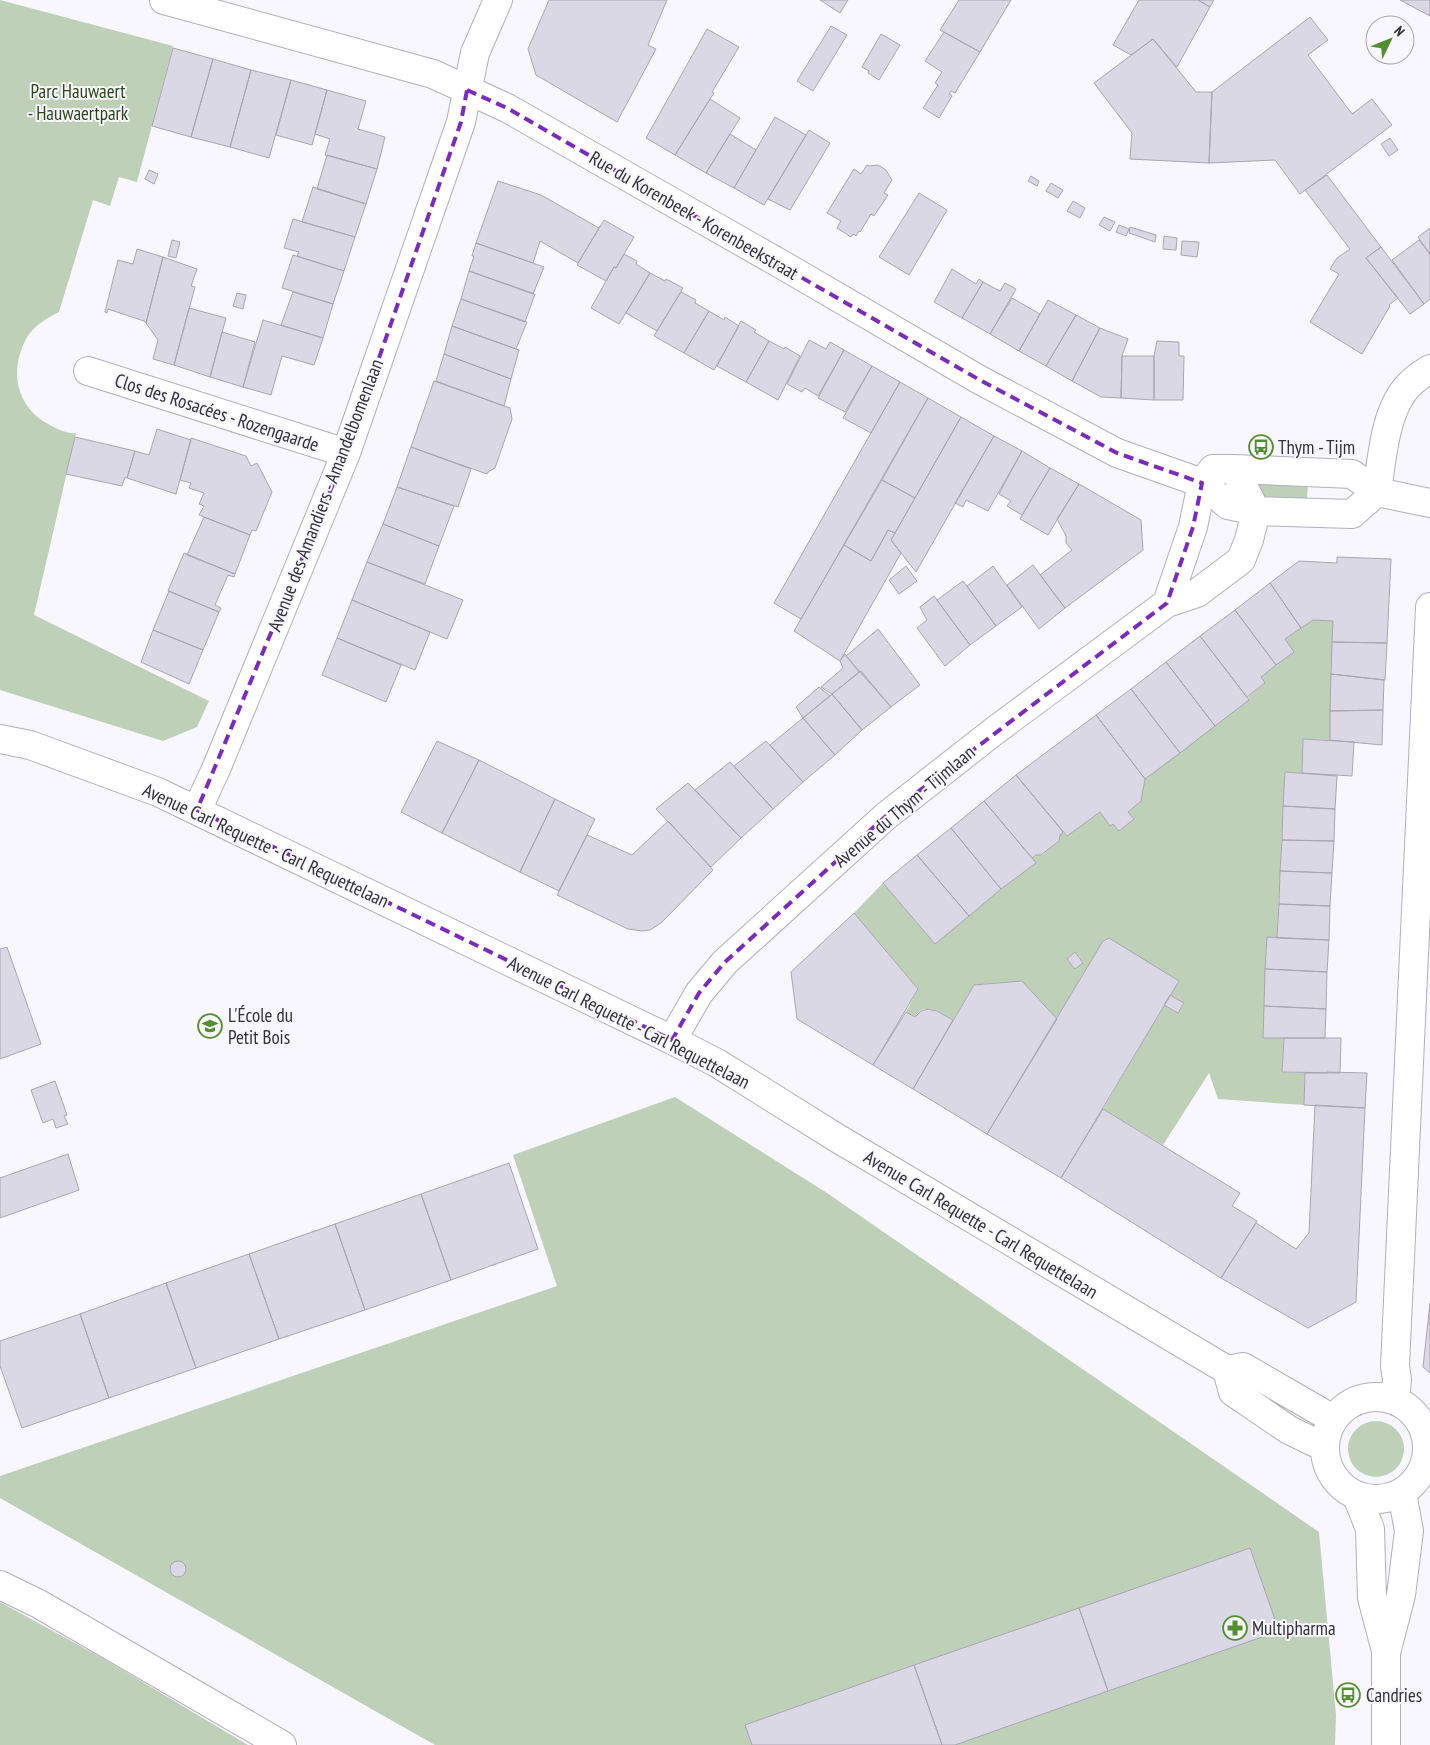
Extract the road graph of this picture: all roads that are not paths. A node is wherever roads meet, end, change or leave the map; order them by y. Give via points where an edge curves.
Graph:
1 (164, 0) edge
2 (498, 0) edge
3 (467, 90) junction
4 (1430, 368) edge
5 (88, 371) dead end
6 (346, 453) junction
7 (1234, 469) junction
8 (1202, 483) junction
9 (1377, 492) junction
10 (1430, 503) edge
11 (1256, 511) junction
12 (1167, 604) junction
13 (1430, 607) edge
14 (0, 738) edge
15 (197, 810) junction
16 (672, 1040) junction
17 (1227, 1370) junction
18 (1394, 1400) junction
19 (1333, 1419) junction
20 (1324, 1447) junction
21 (1428, 1451) edge
22 (1402, 1493) junction
23 (1357, 1496) junction
24 (0, 1585) edge
25 (1386, 1653) junction
26 (282, 1745) edge
27 (1386, 1745) edge

1 - 3 street, Rue du Korenbeek - Korenbeekstraat via 433,74
2 - 3 street, Avenue des Amandiers - Amandelbomenlaan via 475,53
3 - 6 street, Avenue des Amandiers - Amandelbomenlaan via 461,122
3 - 8 street, Rue du Korenbeek - Korenbeekstraat via 516,113 978,380 1117,453
4 - 9 street via 1410,384 1394,406 1384,442
5 - 6 street, Clos des Rosacées - Rozengaarde
6 - 15 street, Avenue des Amandiers - Amandelbomenlaan
7 - 8 street via 1214,469
7 - 9 street via 1352,474
7 - 11 street
8 - 11 street, Rue du Korenbeek - Korenbeekstraat via 1228,505
8 - 12 street via 1193,527
9 - 10 street
9 - 11 street, Rue du Korenbeek - Korenbeekstraat via 1352,514
11 - 12 street, Avenue du Thym - Tijmlaan via 1241,560 1197,593
12 - 16 street, Avenue du Thym - Tijmlaan via 993,732 886,816 725,962 699,993
13 - 18 street
14 - 15 street, Avenue Carl Requette - Carl Requettelaan via 30,745 158,792
15 - 16 street, Avenue Carl Requette - Carl Requettelaan
16 - 17 street, Avenue Carl Requette - Carl Requettelaan via 717,1063
17 - 19 street, Avenue Carl Requette - Carl Requettelaan via 1243,1367
17 - 20 street via 1233,1392 1289,1430
18 - 19 street via 1377,1396 1360,1399 1345,1406
18 - 21 street via 1419,1420 1426,1435
19 - 20 street via 1326,1432
20 - 23 street via 1326,1463 1334,1478
21 - 22 street via 1420,1475
22 - 23 street via 1372,1500
22 - 25 street via 1409,1531 1401,1595
23 - 25 street via 1370,1529 1372,1598
24 - 26 street via 39,1604
25 - 27 street

